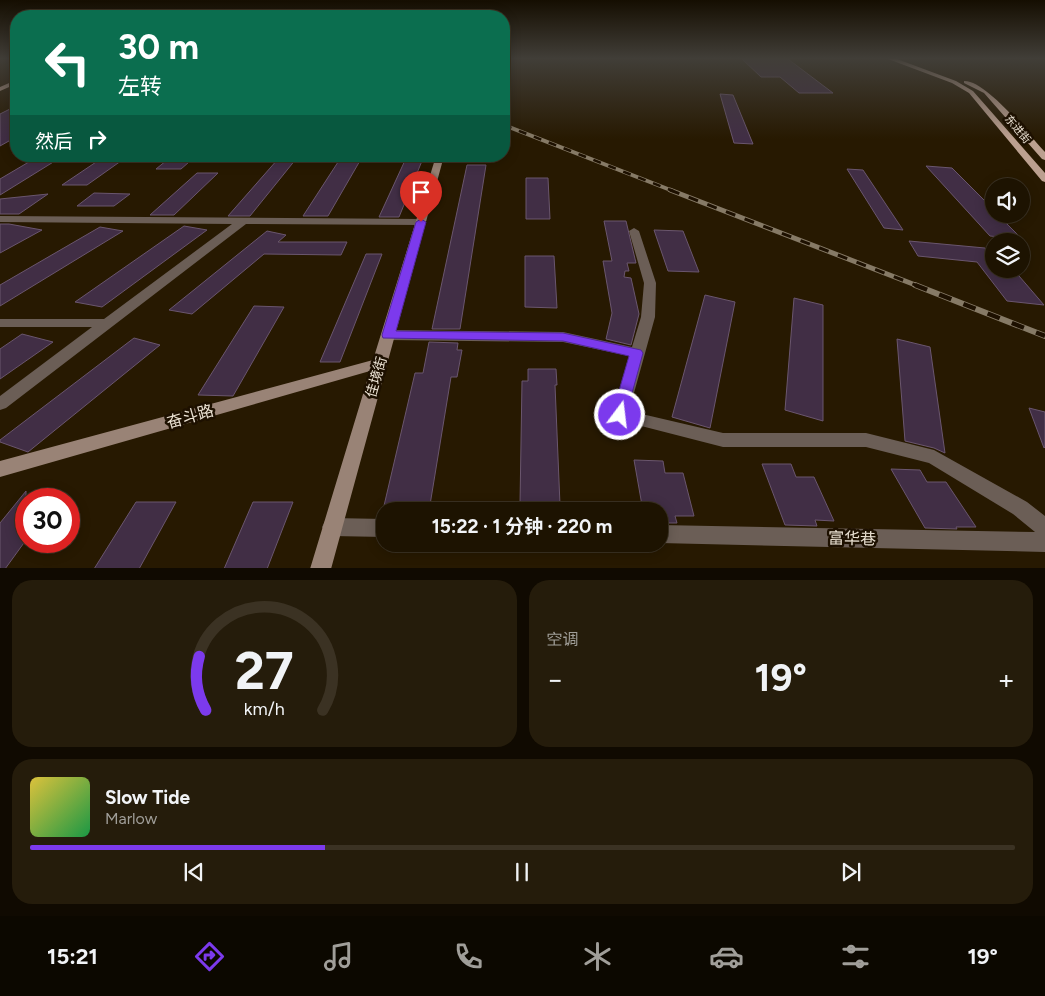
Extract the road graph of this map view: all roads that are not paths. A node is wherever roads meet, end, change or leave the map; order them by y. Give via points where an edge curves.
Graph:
1 (960, 86) edge
2 (975, 86) edge
3 (1045, 157) edge
4 (438, 162) edge
5 (1045, 179) edge
6 (0, 218) edge
7 (243, 220) junction
8 (421, 222) junction
9 (634, 231) dead end
10 (0, 323) edge
11 (105, 323) junction
12 (388, 335) junction
13 (636, 353) junction
14 (380, 363) junction
15 (0, 404) edge
16 (0, 469) edge
17 (332, 527) junction
18 (376, 528) edge
19 (1045, 528) edge
20 (668, 534) edge
21 (1045, 542) edge
22 (320, 568) edge

1 - 5 main road, 东进街 via 971,92
2 - 3 main road, 东进街 via 986,92
4 - 8 street, 佳境街
6 - 7 street
7 - 8 street
7 - 11 street
8 - 12 street, 佳境街
9 - 13 street via 650,283 648,317
10 - 11 street
11 - 15 street
12 - 13 street via 563,337
12 - 14 street, 佳境街
13 - 19 street via 620,415 723,440 866,440 934,456 1020,508
14 - 16 street, 奋斗路
14 - 17 street, 佳境街
17 - 18 street
17 - 22 street, 佳境街
20 - 21 street, 富华巷

